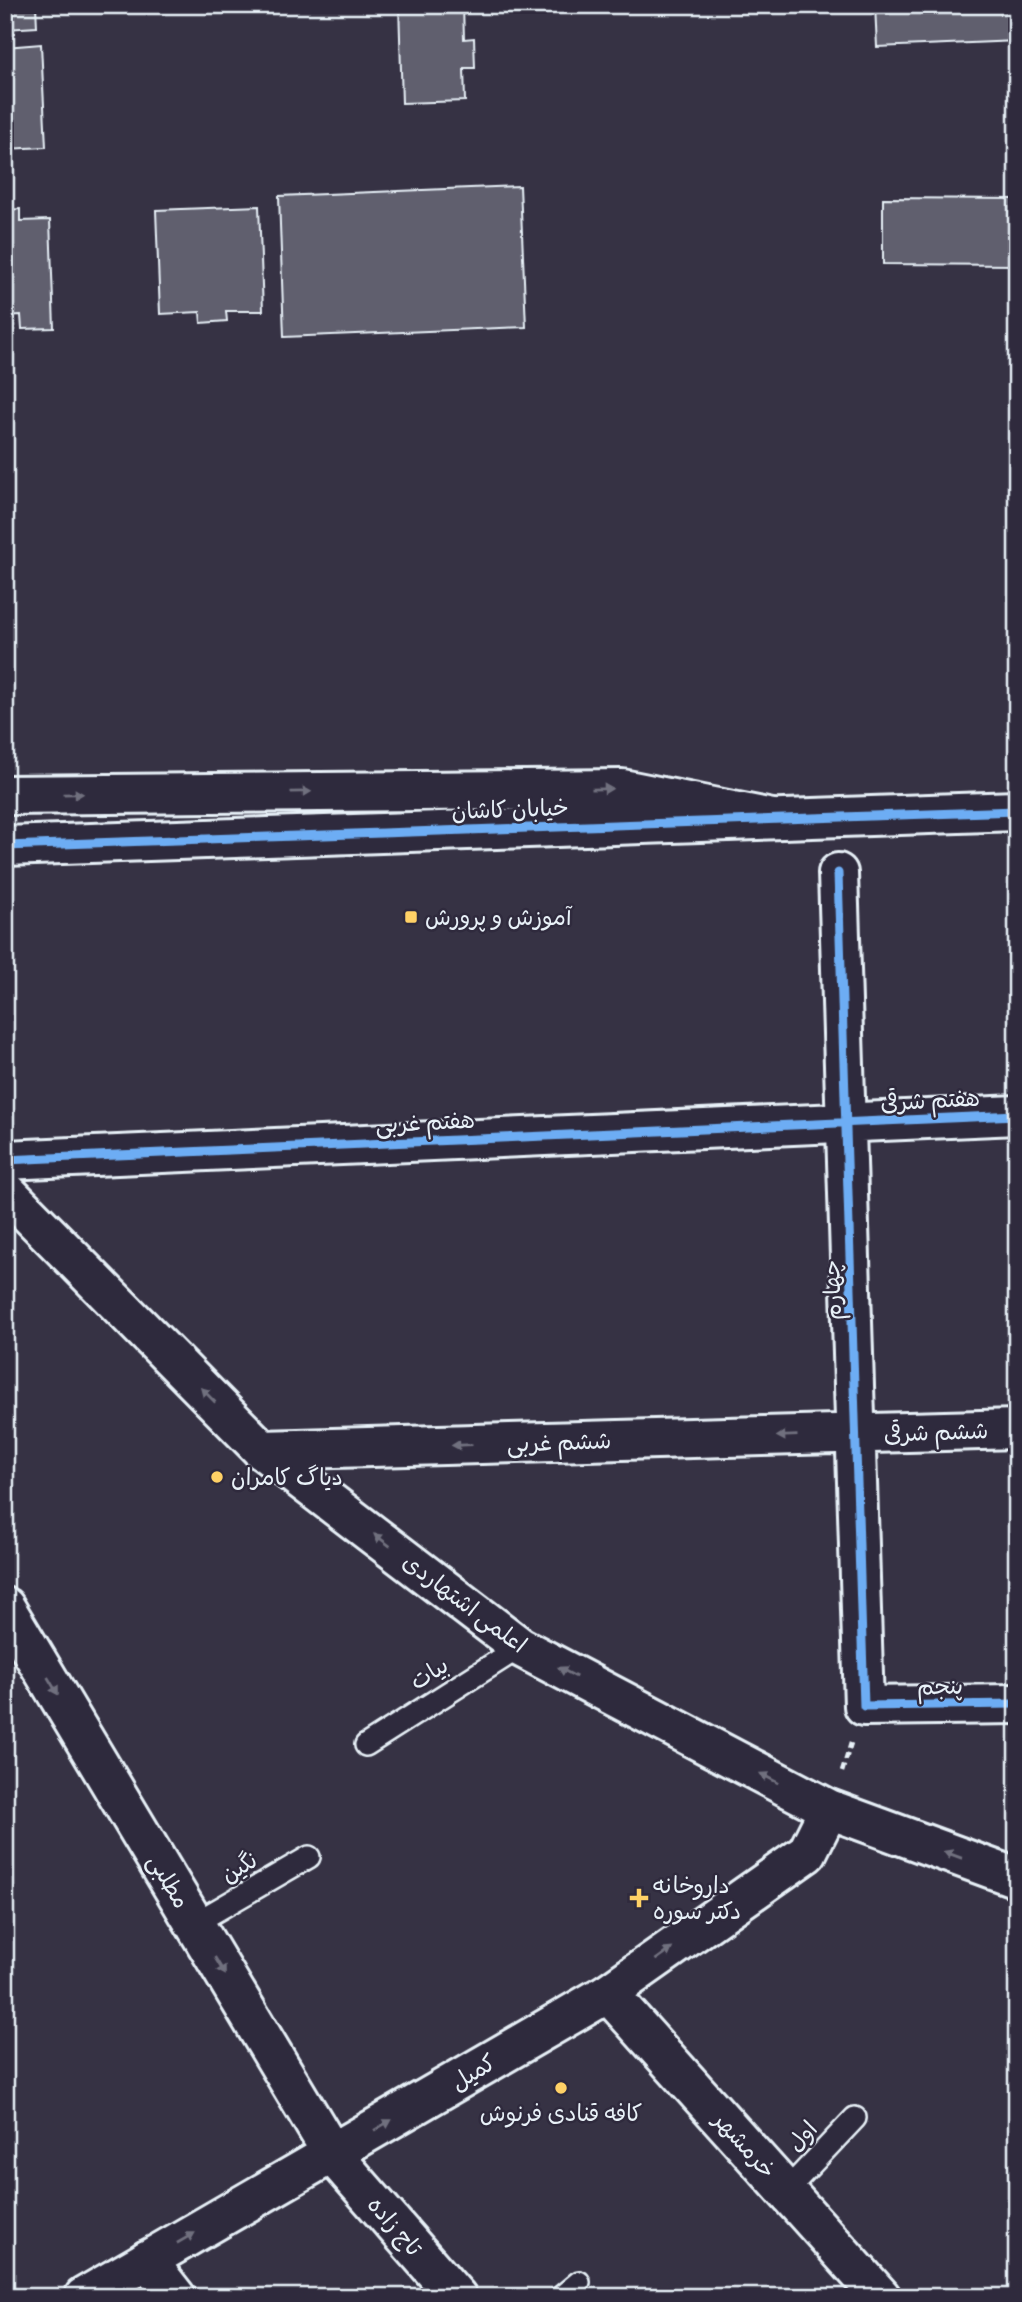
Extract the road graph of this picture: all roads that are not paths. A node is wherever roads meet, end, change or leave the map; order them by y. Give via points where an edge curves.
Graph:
1 (5, 795) edge
2 (1017, 811) edge
3 (772, 819) junction
4 (5, 846) edge
5 (838, 873) dead end
6 (1017, 1115) edge
7 (846, 1123) junction
8 (5, 1160) edge
9 (5, 1190) edge
10 (1017, 1429) edge
11 (856, 1434) junction
12 (262, 1450) junction
13 (5, 1606) edge
14 (15, 1646) edge
15 (520, 1647) junction
16 (1017, 1704) edge
17 (864, 1706) joint
18 (366, 1745) dead end
19 (829, 1809) junction
20 (309, 1857) dead end
21 (1017, 1878) edge
22 (195, 1923) junction
23 (608, 1993) junction
24 (855, 2118) dead end
25 (333, 2155) junction
26 (786, 2191) junction
27 (147, 2260) junction
28 (579, 2283) dead end
29 (84, 2297) edge
30 (176, 2297) edge
31 (457, 2297) edge
32 (561, 2297) edge
33 (881, 2297) edge

1 -> 3 street, خیابان کاشان via 622,789
2 - 3 street, خیابان کاشان
3 - 4 street, خیابان کاشان
5 - 7 street, چهارم
6 - 7 street, هفتم شرقی
7 - 8 street, هفتم غربی
7 - 11 street, چهارم
12 -> 9 street, اعلمی اشتهاردی
10 - 11 street, ششم شرقی
11 -> 12 street, ششم غربی
11 - 17 street, چهارم
15 -> 12 street, اعلمی اشتهاردی
13 - 14 street, مطلبی
14 -> 22 street, مطلبی
15 - 18 lane, بیات
19 -> 15 street, اعلمی اشتهاردی
16 - 17 street, پنجم
21 -> 19 street, اعلمی اشتهاردی
23 -> 19 street, کمیل via 807,1853
20 - 22 lane, نگین
22 -> 25 street, مطلبی
25 -> 23 street, کمیل
23 - 26 street, خرمشهر
24 - 26 lane, اول
27 -> 25 street, کمیل
25 - 31 street, تاج زاده
26 - 33 street, خرمشهر
27 - 29 street, کمیل
27 - 30 street
28 - 32 lane

